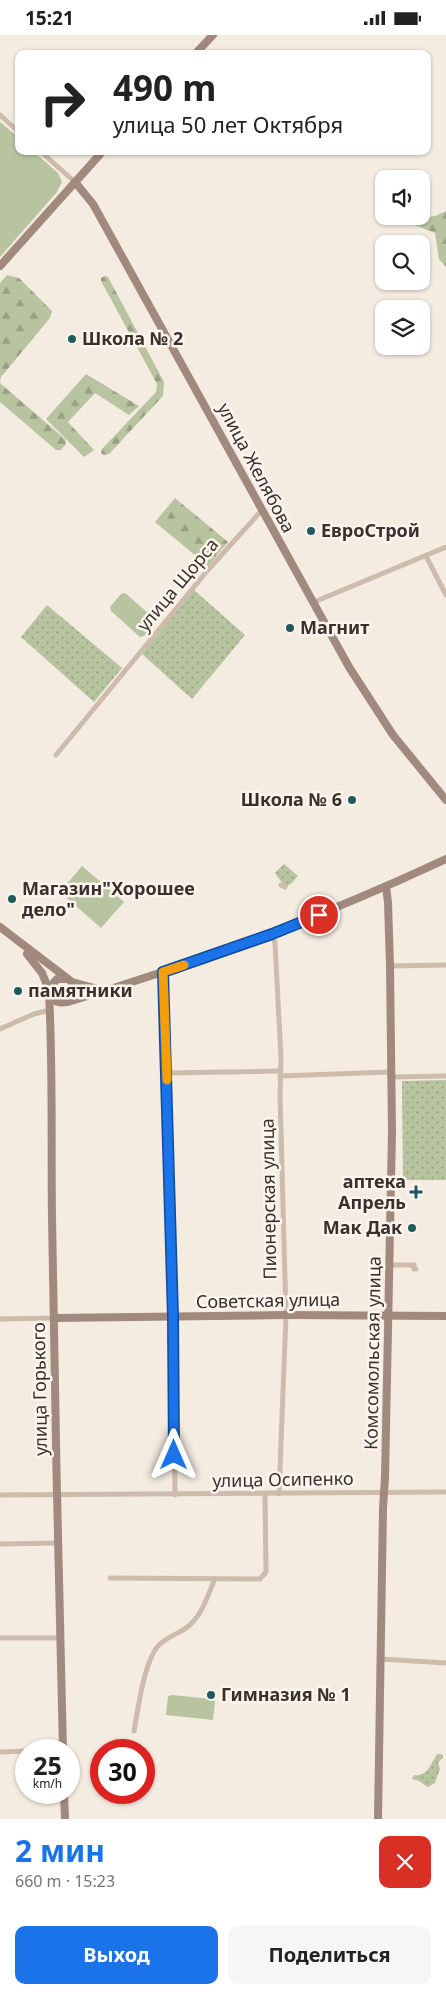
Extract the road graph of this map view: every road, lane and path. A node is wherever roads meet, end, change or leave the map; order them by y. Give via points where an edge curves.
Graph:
1 (213, 35) edge
2 (199, 50) edge
3 (0, 115) edge
4 (15, 128) edge
5 (45, 155) edge
6 (99, 155) edge
7 (75, 182) junction
8 (0, 266) edge
9 (262, 510) junction
10 (446, 547) edge
11 (426, 556) junction
12 (446, 595) edge
13 (314, 602) junction
14 (56, 755) dead end
15 (446, 800) edge
16 (446, 859) edge
17 (386, 887) junction
18 (0, 927) edge
19 (272, 934) junction
20 (18, 943) junction
21 (446, 965) edge
22 (390, 966) junction
23 (163, 972) junction
24 (69, 980) junction
25 (106, 990) junction
26 (49, 991) junction
27 (67, 1002) junction
28 (50, 1010) junction
29 (51, 1028) junction
30 (0, 1029) edge
31 (167, 1073) junction
32 (280, 1074) junction
33 (390, 1074) junction
34 (446, 1076) edge
35 (390, 1265) junction
36 (416, 1269) dead end
37 (286, 1315) junction
38 (388, 1316) junction
39 (446, 1316) edge
40 (173, 1317) junction
41 (54, 1318) junction
42 (0, 1319) edge
43 (446, 1492) edge
44 (384, 1493) junction
45 (265, 1494) junction
46 (279, 1494) junction
47 (0, 1495) edge
48 (56, 1495) junction
49 (175, 1495) junction
50 (58, 1543) junction
51 (0, 1544) edge
52 (110, 1578) dead end
53 (215, 1579) junction
54 (0, 1638) edge
55 (60, 1638) junction
56 (381, 1659) junction
57 (446, 1663) edge
58 (134, 1731) dead end
59 (63, 1739) edge
60 (15, 1751) edge
61 (0, 1752) edge
62 (64, 1804) edge
63 (65, 1819) edge
64 (378, 1819) edge

1 - 2 street
3 - 4 street
5 - 7 street, улица Желябова
6 - 7 street
7 - 8 street
7 - 9 street, улица Желябова via 93,204
9 - 13 street, улица Желябова
9 - 14 street, улица Щорса via 207,571
10 - 11 street
11 - 12 street
11 - 13 street
13 - 15 street, улица Желябова via 371,702
16 - 17 street
17 - 19 street
17 - 22 street, Комсомольская улица
18 - 20 street
19 - 23 street
19 - 32 street, Пионерская улица
20 - 24 street
20 - 26 street via 36,965
21 - 22 street
22 - 33 street, Комсомольская улица
23 - 25 street
23 - 31 street
24 - 25 street via 90,989
24 - 26 street via 60,978 54,981
24 - 27 street via 74,993
25 - 27 street
26 - 27 street via 55,1001
26 - 28 street, улица Горького
27 - 29 street, улица Горького via 55,1011
28 - 29 street, улица Горького
28 - 30 street
29 - 41 street, улица Горького
31 - 32 street
31 - 40 street
32 - 33 street
32 - 37 street, Пионерская улица
33 - 34 street
33 - 35 street, Комсомольская улица
35 - 36 street via 414,1265
35 - 38 street, Комсомольская улица
37 - 38 street, Советская улица
37 - 40 street, Советская улица
37 - 46 street, Пионерская улица
38 - 39 street, Советская улица
38 - 44 street, Комсомольская улица
40 - 41 street, Советская улица
40 - 49 street
41 - 42 street, Советская улица
41 - 48 street, улица Горького
43 - 44 street, улица Осипенко
44 - 46 street, улица Осипенко
44 - 56 street, Комсомольская улица
45 - 46 street, улица Осипенко
45 - 49 street, улица Осипенко
45 - 53 street via 266,1572 260,1579
47 - 48 street, улица Осипенко
48 - 49 street, улица Осипенко
48 - 50 street, улица Горького
50 - 51 street
50 - 55 street, улица Горького
52 - 53 street
53 - 58 street via 201,1613 187,1628 160,1644 154,1653 142,1687
54 - 55 street
55 - 59 street, улица Горького
56 - 57 street
56 - 64 street, Комсомольская улица
60 - 61 street
62 - 63 street

